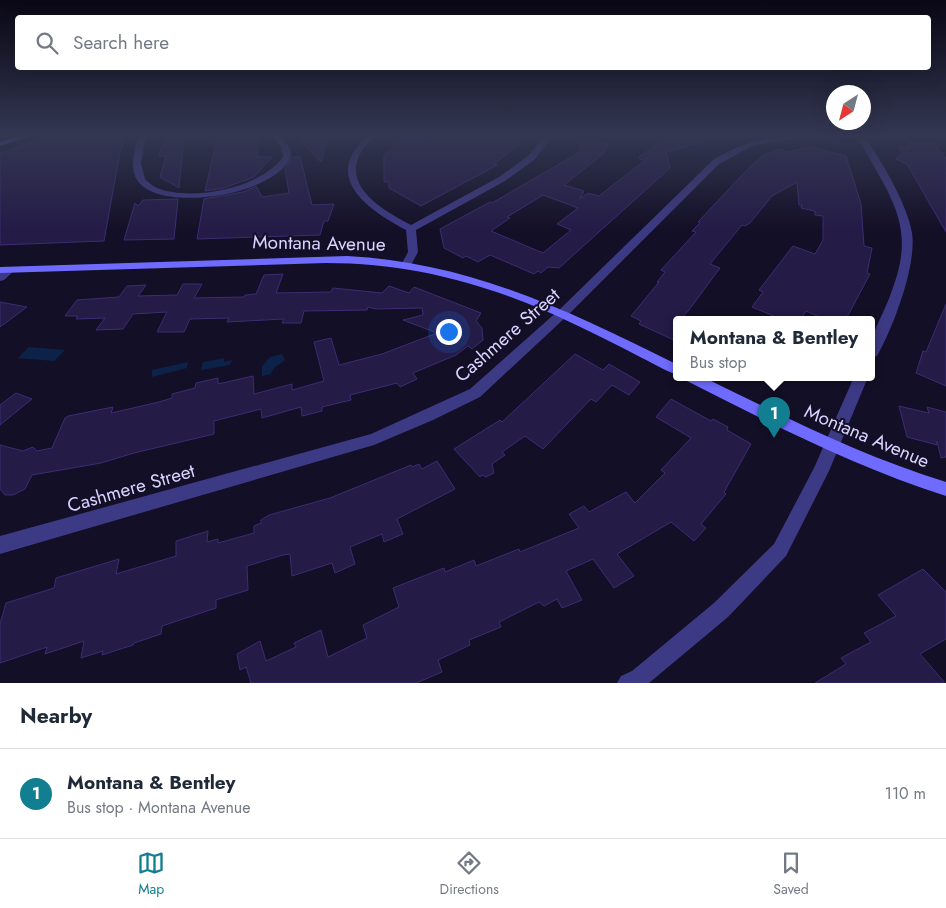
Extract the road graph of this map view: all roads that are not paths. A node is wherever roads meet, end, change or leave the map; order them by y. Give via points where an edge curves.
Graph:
1 (138, 167) edge
2 (282, 167) edge
3 (353, 167) edge
4 (519, 167) edge
5 (711, 167) edge
6 (877, 167) edge
7 (411, 229) junction
8 (406, 265) junction
9 (5, 270) edge
10 (0, 278) edge
11 (563, 313) junction
12 (875, 346) edge
13 (673, 368) edge
14 (700, 381) edge
15 (860, 381) edge
16 (832, 446) junction
17 (946, 489) edge
18 (0, 545) edge
19 (628, 683) edge

1 - 2 street via 141,180 157,191 185,196 218,194 266,178
3 - 7 street via 355,187 368,204
4 - 7 street
5 - 11 street, Cashmere Street
6 - 12 street via 904,219 909,247 898,290
7 - 8 street via 413,252
8 - 9 street, Montana Avenue via 328,259
8 - 11 street, Montana Avenue via 494,285
9 - 10 street
11 - 13 street, Montana Avenue
11 - 18 street, Cashmere Street via 475,393 428,416 374,438
14 - 16 street, Montana Avenue
15 - 16 street
16 - 17 street, Montana Avenue
16 - 19 street via 780,550 721,610 640,678

